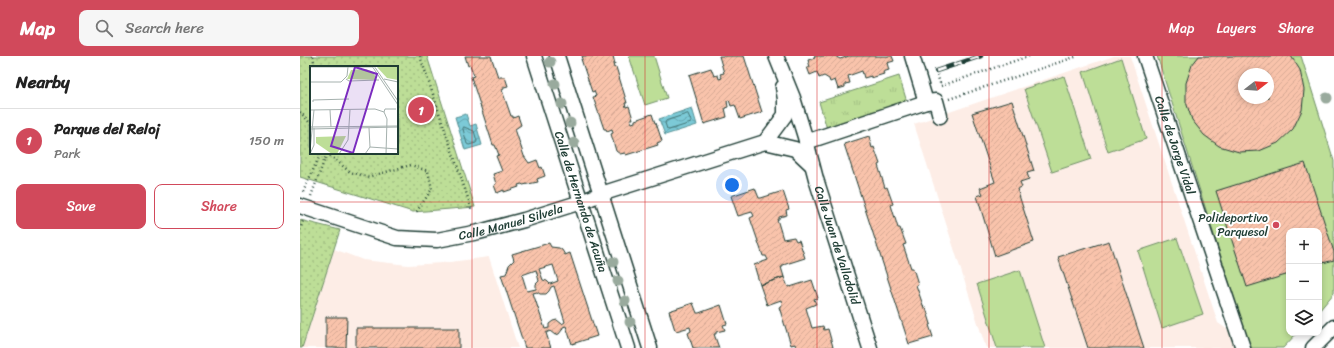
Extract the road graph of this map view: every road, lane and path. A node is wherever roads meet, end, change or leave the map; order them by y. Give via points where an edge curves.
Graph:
1 (313, 56) edge
2 (420, 56) edge
3 (534, 56) edge
4 (557, 56) edge
5 (912, 56) edge
6 (1030, 56) edge
7 (1078, 56) edge
8 (1145, 56) edge
9 (778, 61) edge
10 (315, 66) edge
11 (941, 86) dead end
12 (934, 107) junction
13 (300, 112) edge
14 (310, 123) edge
15 (764, 142) junction
16 (806, 142) junction
17 (321, 154) edge
18 (327, 154) edge
19 (328, 154) edge
20 (812, 165) junction
21 (601, 194) junction
22 (581, 202) junction
23 (303, 203) edge
24 (472, 210) dead end
25 (415, 214) dead end
26 (300, 230) edge
27 (1334, 327) edge
28 (628, 348) edge
29 (650, 348) edge
30 (870, 348) edge
31 (1243, 348) edge
32 (1313, 348) edge

1 - 10 path
2 - 24 path
3 - 22 street, Calle de Hernando de Acuña
4 - 21 street, Calle de Hernando de Acuña
5 - 12 street
6 - 11 path
7 - 12 path
8 - 31 street, Calle de Jorge Vidal
9 - 15 street via 785,114
9 - 16 street, Calle Juan de Valladolid via 793,98
12 - 16 street
13 - 14 path
15 - 20 street via 795,149
15 - 21 street, Calle Manuel Silvela
16 - 20 street, Calle Juan de Valladolid
17 - 23 path via 306,184
18 - 23 path
19 - 25 path via 350,172 368,177 411,165 428,171 432,189
20 - 30 street, Calle Juan de Valladolid
21 - 22 street, Calle Manuel Silvela
21 - 29 street, Calle de Hernando de Acuña
22 - 23 street, Calle Manuel Silvela via 479,232 437,240 397,238
22 - 28 street, Calle de Hernando de Acuña
23 - 26 path
27 - 32 street

